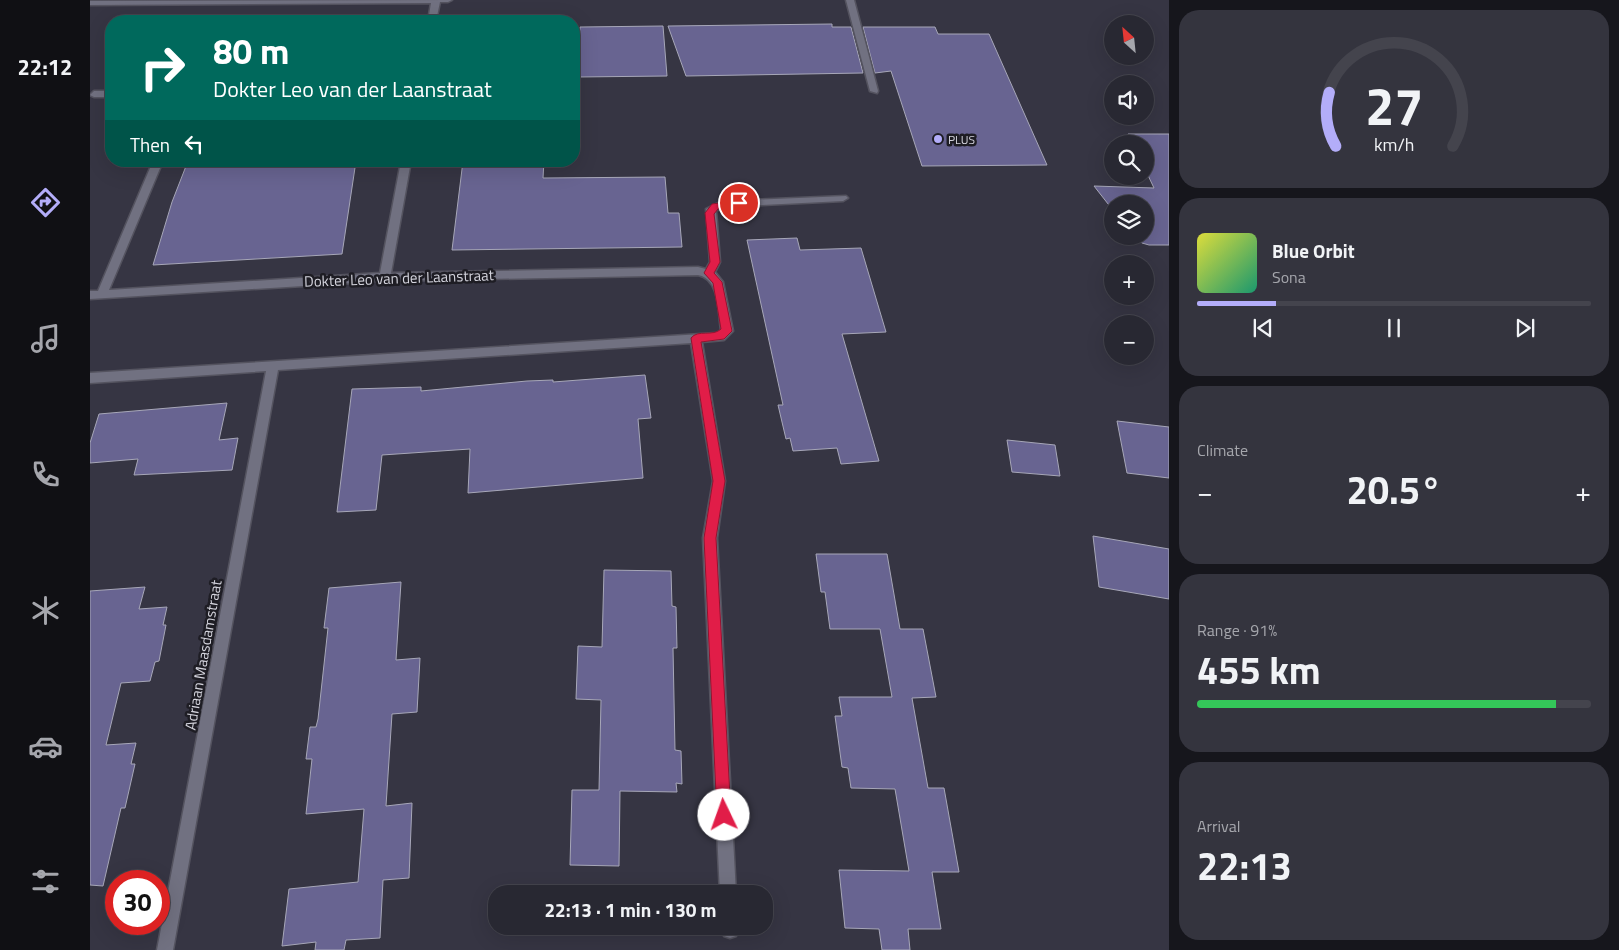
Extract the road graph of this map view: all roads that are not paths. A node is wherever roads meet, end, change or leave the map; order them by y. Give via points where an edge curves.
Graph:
1 (424, 0) edge
2 (436, 0) edge
3 (448, 0) edge
4 (850, 0) edge
5 (195, 1) edge
6 (90, 3) edge
7 (433, 15) edge
8 (874, 91) dead end
9 (94, 94) dead end
10 (105, 94) edge
11 (155, 167) edge
12 (405, 167) edge
13 (842, 198) dead end
14 (709, 273) junction
15 (385, 277) junction
16 (102, 294) junction
17 (90, 295) edge
18 (696, 338) junction
19 (272, 366) junction
20 (90, 378) edge
21 (728, 885) edge
22 (165, 950) edge

1 - 2 street
1 - 5 street
2 - 3 street
2 - 7 street
4 - 8 street
5 - 6 street
9 - 10 street
11 - 16 street
12 - 15 street
13 - 14 street via 715,206 710,213 715,262
14 - 15 street, Dokter Leo van der Laanstraat
14 - 18 street via 718,282 727,331 720,336
15 - 16 street, Dokter Leo van der Laanstraat
16 - 17 street, Dokter Leo van der Laanstraat
18 - 19 street
18 - 21 street via 719,481 710,538
19 - 20 street
19 - 22 street, Adriaan Maasdamstraat

